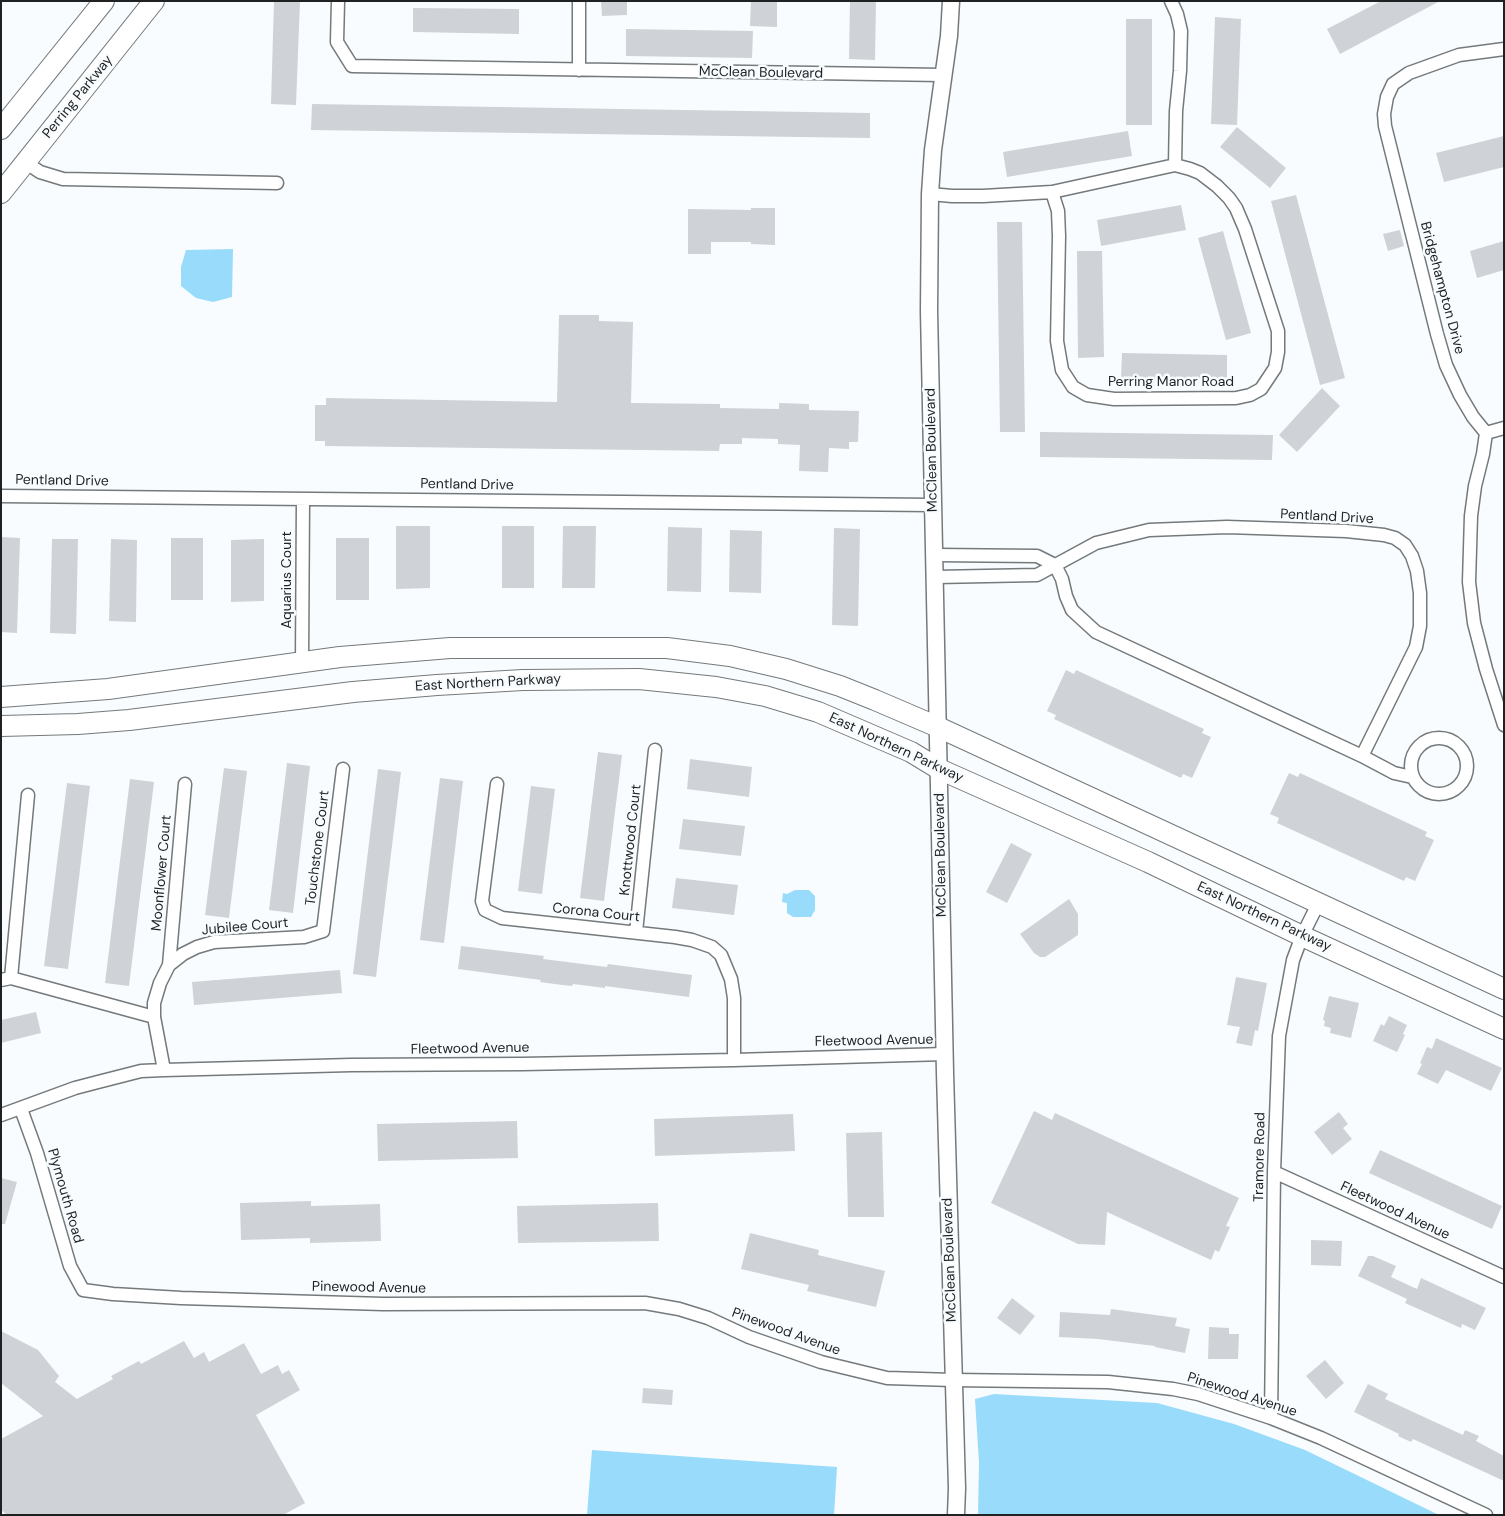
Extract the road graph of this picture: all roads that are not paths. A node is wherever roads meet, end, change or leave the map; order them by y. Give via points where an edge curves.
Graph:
1 (104, 1) edge
2 (154, 1) edge
3 (338, 1) edge
4 (579, 1) edge
5 (951, 1) edge
6 (1171, 1) edge
7 (1504, 48) edge
8 (578, 70) junction
9 (943, 75) junction
10 (1, 129) edge
11 (25, 162) junction
12 (1175, 165) junction
13 (277, 183) dead end
14 (1052, 192) junction
15 (1, 193) edge
16 (930, 194) junction
17 (1504, 428) edge
18 (1486, 433) junction
19 (1, 496) edge
20 (303, 499) junction
21 (933, 505) junction
22 (935, 555) junction
23 (1055, 565) junction
24 (936, 577) junction
25 (302, 662) junction
26 (1, 697) edge
27 (1504, 725) edge
28 (1, 726) edge
29 (938, 727) junction
30 (655, 750) dead end
31 (1362, 756) junction
32 (939, 769) junction
33 (343, 770) dead end
34 (1412, 776) junction
35 (185, 784) dead end
36 (497, 784) dead end
37 (28, 794) dead end
38 (1318, 904) junction
39 (323, 931) joint
40 (636, 932) junction
41 (1302, 936) junction
42 (169, 965) junction
43 (6, 979) edge
44 (1504, 989) edge
45 (154, 1016) junction
46 (1504, 1029) edge
47 (945, 1054) junction
48 (734, 1060) junction
49 (164, 1070) junction
50 (20, 1109) junction
51 (1, 1115) edge
52 (1274, 1172) junction
53 (1504, 1277) edge
54 (83, 1290) joint
55 (953, 1380) junction
56 (1271, 1418) junction
57 (956, 1515) edge
58 (1486, 1515) edge

1 - 10 main road
2 - 11 main road, Perring Parkway
3 - 8 street, McClean Boulevard via 337,42 352,66
4 - 8 street
5 - 9 street, McClean Boulevard
6 - 12 street via 1178,14 1181,31
7 - 18 street, Bridgehampton Drive via 1459,55 1409,73 1393,84 1384,114 1446,365 1460,395
8 - 9 street, McClean Boulevard
9 - 16 street, McClean Boulevard
11 - 13 street via 40,172 63,179
11 - 15 main road, Perring Parkway
12 - 14 street, Perring Manor Road
12 - 14 street, Perring Manor Road via 1200,173 1217,186 1236,208 1246,229 1278,331 1275,368 1261,389 1250,395 1114,399 1087,395 1073,387 1062,370 1057,341 1059,236 1058,211
14 - 16 street, Perring Manor Road via 982,196
16 - 21 street, McClean Boulevard
17 - 18 street
18 - 27 street via 1471,516 1469,582 1474,623
19 - 20 street, Pentland Drive
20 - 21 street, Pentland Drive
20 - 25 street, Aquarius Court
21 - 22 street, McClean Boulevard
22 - 23 street via 1037,556
22 - 24 street, McClean Boulevard
23 - 24 street, Pentland Drive via 1037,576
23 - 31 street via 1072,610 1096,632
23 - 31 street, Pentland Drive via 1096,543 1149,530 1227,527 1346,531 1395,538 1405,545 1417,571 1420,626 1416,647
24 - 29 street, McClean Boulevard
25 - 26 main road via 108,689
25 - 29 main road via 450,648 667,648 730,656 786,668 849,689
28 - 32 main road, East Northern Parkway via 129,720 303,697 437,685 639,679 765,696 818,712 911,752
29 - 32 street, McClean Boulevard
29 - 38 main road
30 - 40 street, Knottwood Court
31 - 34 street via 1394,773
32 - 41 main road, East Northern Parkway via 1123,850
32 - 47 street, McClean Boulevard
33 - 39 street, Touchstone Court
34 - 34 street via 1412,758 1423,742 1442,738 1451,740 1465,753 1468,771 1459,787 1451,793 1442,795 1424,791
35 - 42 street, Moonflower Court
36 - 40 street, Corona Court via 482,901 485,910 502,918
37 - 43 street
38 - 41 street, Tramore Road
38 - 44 main road
39 - 42 street, Jubilee Court via 304,937 214,942 182,954
40 - 48 street, Corona Court via 692,940 712,947 721,955 733,989
41 - 46 main road, East Northern Parkway
41 - 52 street, Tramore Road via 1293,960 1280,1036
42 - 45 street via 157,993
43 - 45 street
45 - 49 street
47 - 48 street, Fleetwood Avenue
47 - 55 street, McClean Boulevard
48 - 49 street, Fleetwood Avenue
49 - 50 street, Fleetwood Avenue via 141,1071 98,1082
50 - 51 street, Fleetwood Avenue
50 - 54 street, Plymouth Road via 38,1153 70,1266
52 - 53 street, Fleetwood Avenue
52 - 56 street, Tramore Road
54 - 55 street, Pinewood Avenue via 181,1298 383,1304 645,1303 708,1318 749,1337 840,1367 888,1378
55 - 56 street, Pinewood Avenue via 1108,1382 1173,1389
55 - 57 street, McClean Boulevard
56 - 58 street, Pinewood Avenue via 1322,1438

